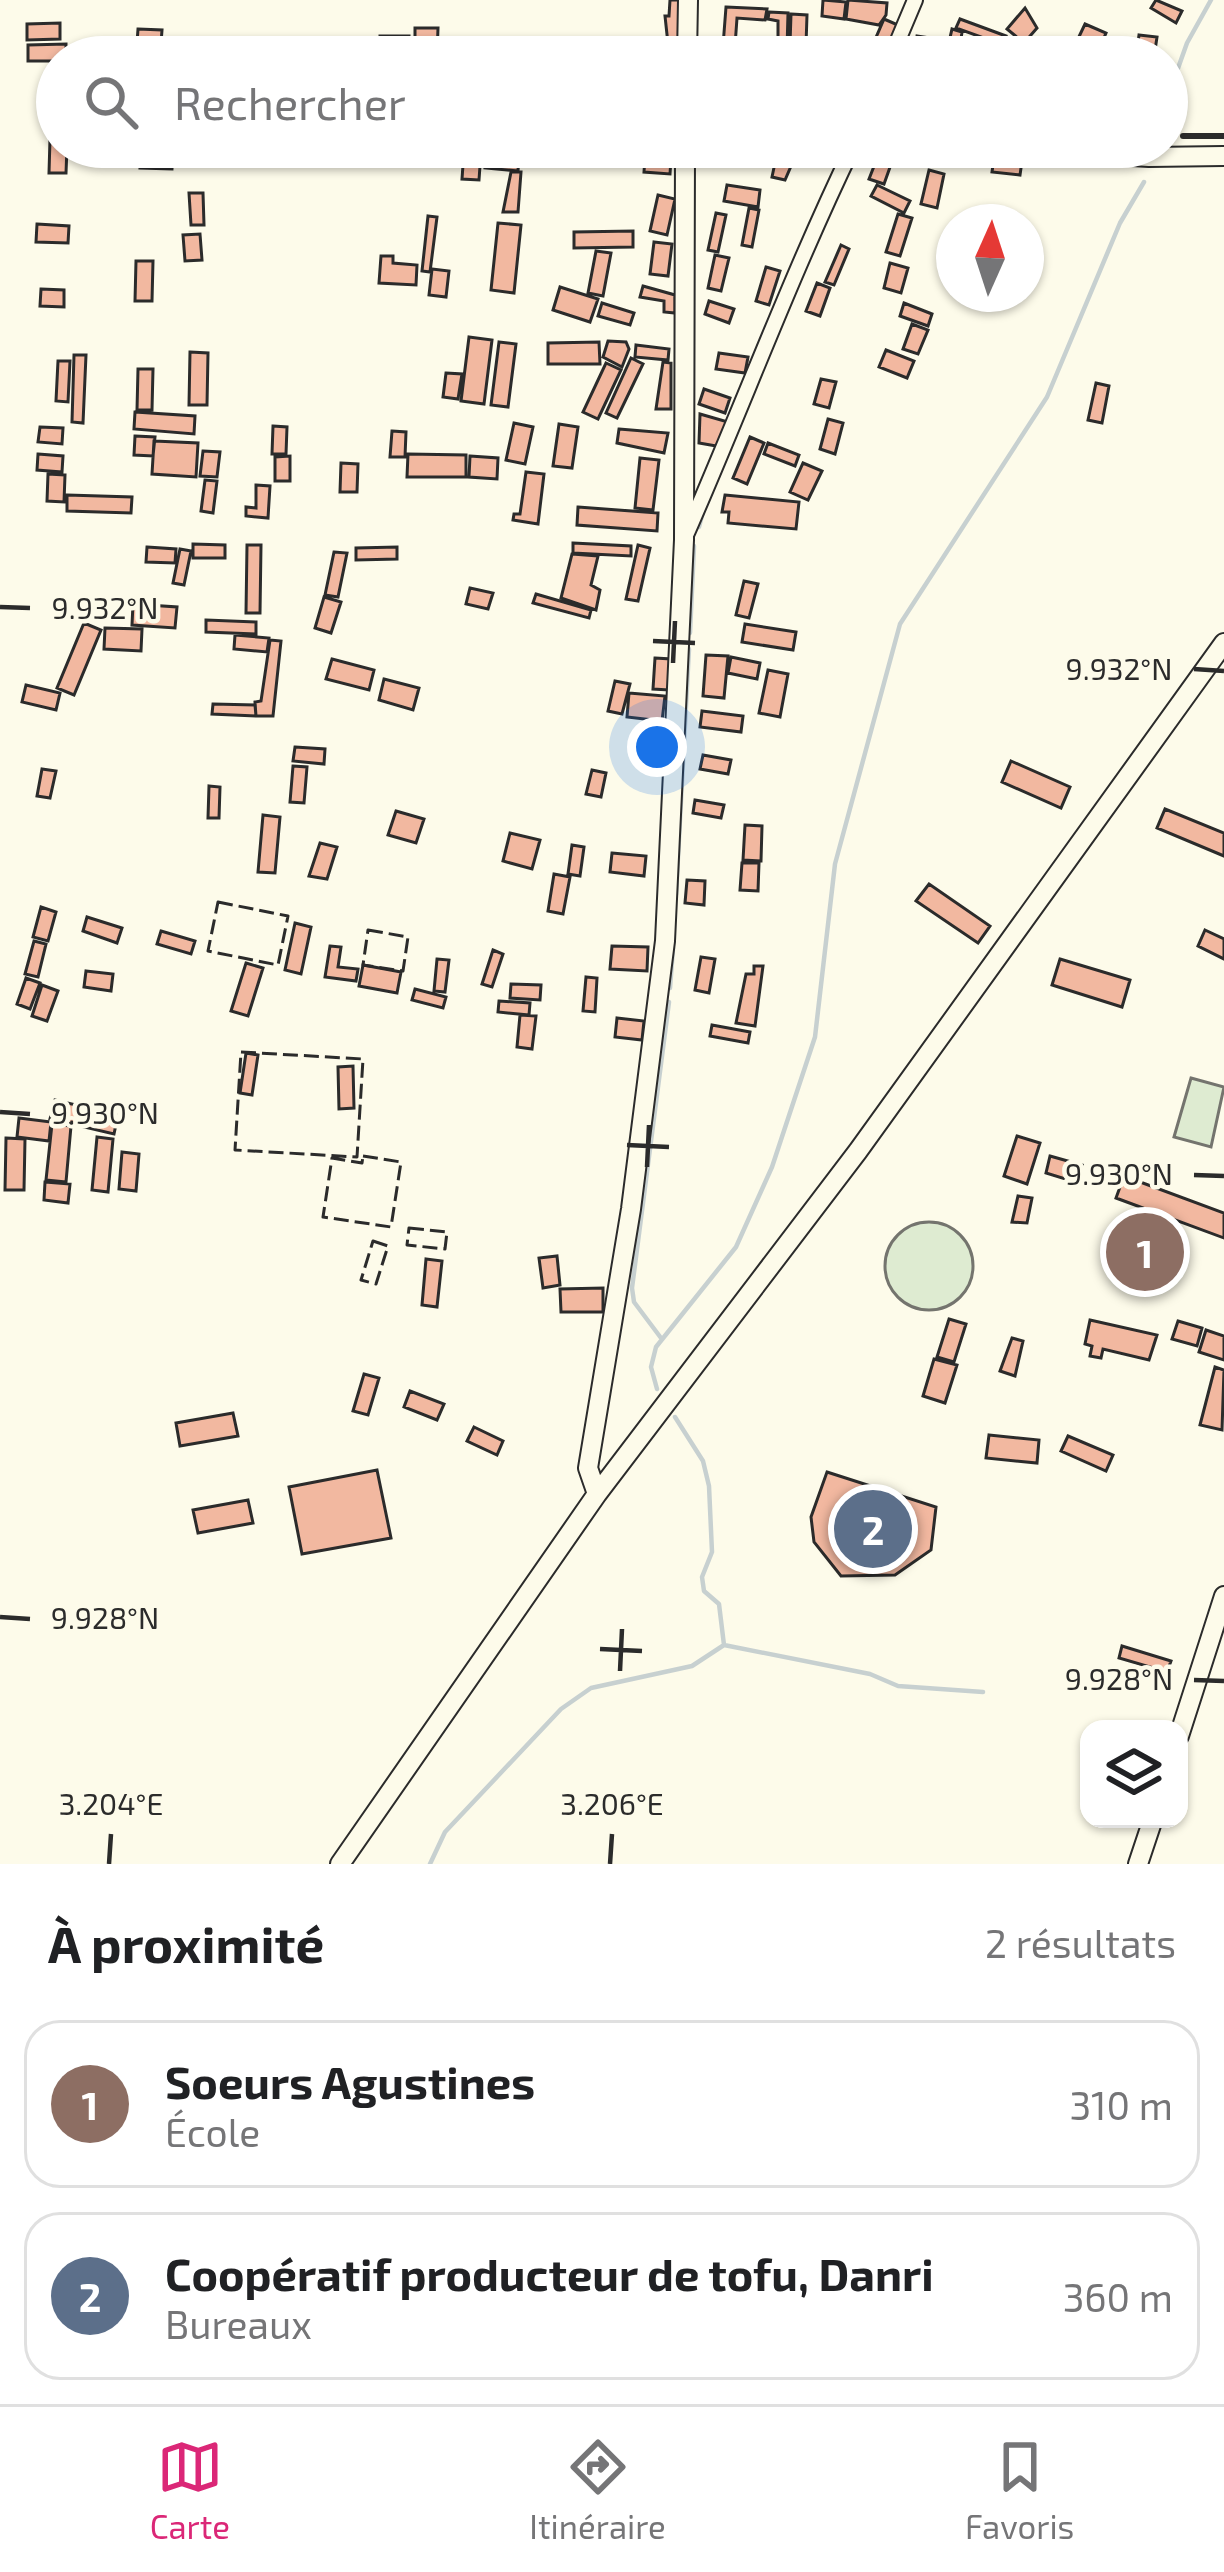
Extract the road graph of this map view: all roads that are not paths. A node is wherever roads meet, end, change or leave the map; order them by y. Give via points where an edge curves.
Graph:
1 (688, 0) edge
2 (915, 0) edge
3 (687, 36) edge
4 (900, 36) edge
5 (1188, 156) edge
6 (1224, 156) edge
7 (686, 168) edge
8 (843, 168) edge
9 (684, 540) junction
10 (1224, 643) edge
11 (597, 1494) junction
12 (1224, 1596) edge
13 (1184, 1720) edge
14 (1150, 1828) edge
15 (340, 1864) edge
16 (1138, 1864) edge

1 - 3 street
2 - 4 street
5 - 6 street
7 - 9 street
8 - 9 street
9 - 11 street via 665,941 588,1468
10 - 11 street via 858,1151
11 - 15 street
12 - 13 street
14 - 16 street

